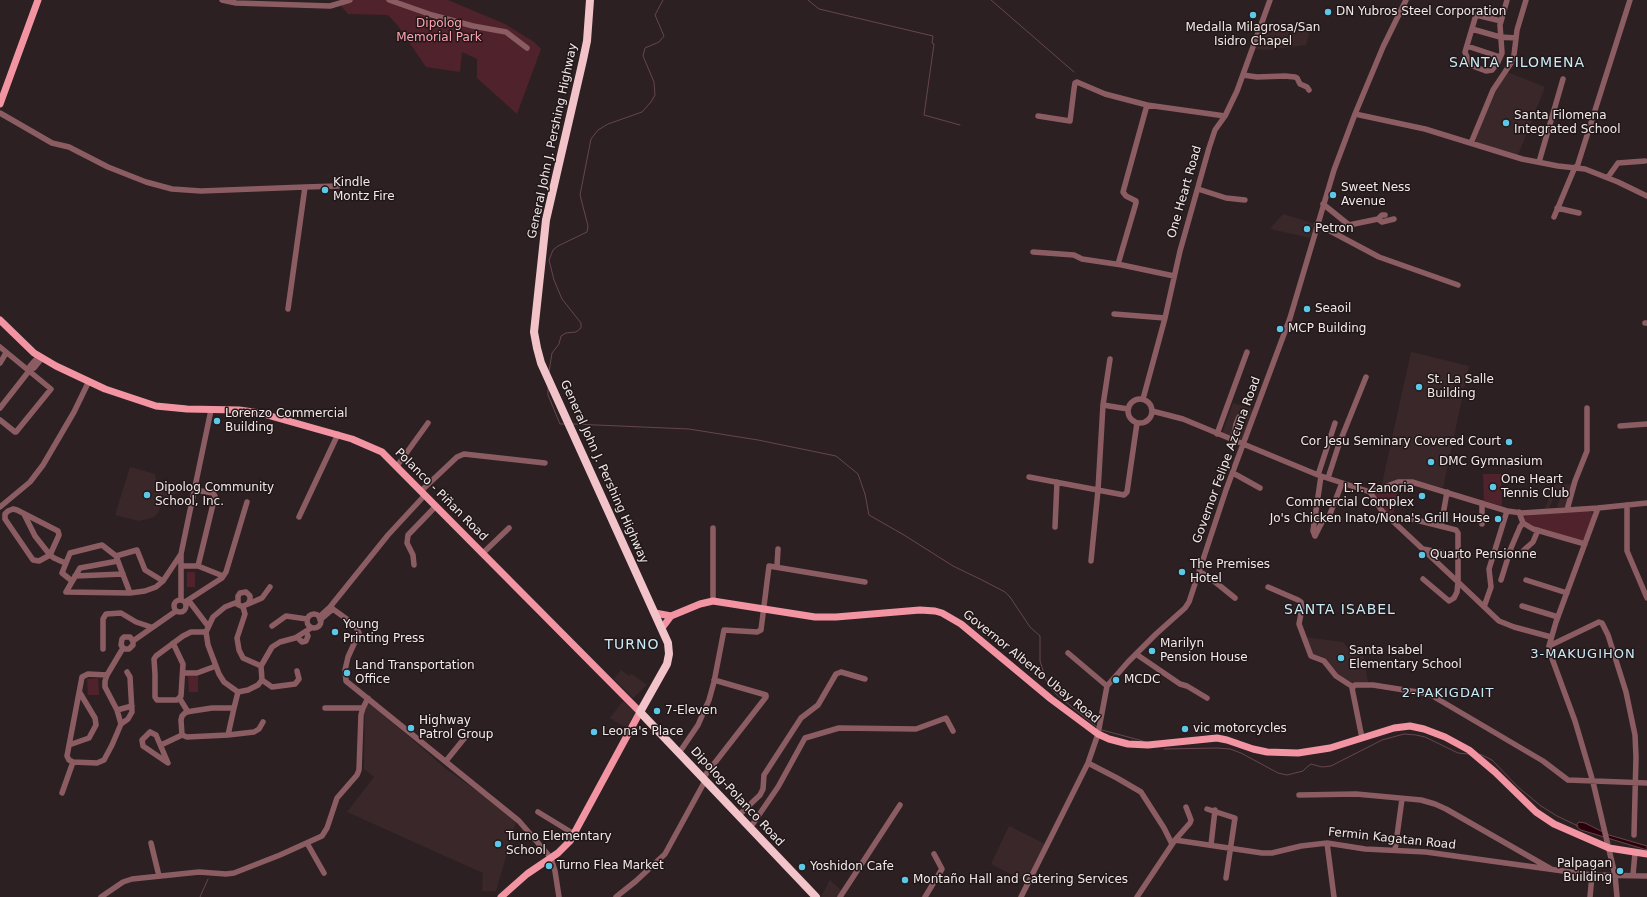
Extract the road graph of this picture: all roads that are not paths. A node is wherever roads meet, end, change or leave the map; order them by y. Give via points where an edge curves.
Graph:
1 (38, 0) edge
2 (222, 0) edge
3 (350, 0) edge
4 (389, 0) edge
5 (590, 0) edge
6 (1270, 0) edge
7 (1406, 0) edge
8 (1507, 0) edge
9 (1526, 0) edge
10 (1630, 0) edge
11 (1501, 21) junction
12 (1472, 29) junction
13 (1500, 37) junction
14 (1516, 38) junction
15 (1467, 46) junction
16 (527, 48) dead end
17 (1500, 57) junction
18 (1243, 75) junction
19 (1563, 79) dead end
20 (1309, 90) dead end
21 (0, 104) edge
22 (1147, 105) junction
23 (0, 113) edge
24 (1354, 114) junction
25 (1038, 116) dead end
26 (1225, 116) junction
27 (1471, 143) junction
28 (1645, 161) dead end
29 (1539, 162) junction
30 (1576, 167) junction
31 (1608, 177) junction
32 (338, 186) dead end
33 (305, 188) junction
34 (1198, 189) junction
35 (1647, 196) edge
36 (1245, 200) dead end
37 (1323, 204) junction
38 (1557, 208) junction
39 (1578, 213) dead end
40 (1385, 215) dead end
41 (1554, 217) dead end
42 (1378, 219) junction
43 (1394, 220) dead end
44 (1317, 224) junction
45 (1033, 252) dead end
46 (1118, 264) junction
47 (1174, 276) junction
48 (1458, 285) dead end
49 (288, 309) dead end
50 (1114, 314) dead end
51 (1165, 318) junction
52 (0, 320) edge
53 (0, 347) edge
54 (1247, 352) dead end
55 (6, 353) junction
56 (40, 357) junction
57 (1110, 359) dead end
58 (0, 363) edge
59 (30, 370) junction
60 (1366, 377) dead end
61 (89, 381) junction
62 (1143, 399) junction
63 (1103, 405) junction
64 (0, 408) edge
65 (1587, 408) dead end
66 (1128, 409) junction
67 (211, 410) junction
68 (1152, 411) junction
69 (1239, 417) dead end
70 (0, 420) edge
71 (428, 423) dead end
72 (1137, 423) junction
73 (1334, 423) dead end
74 (1647, 424) edge
75 (1620, 426) dead end
76 (338, 434) junction
77 (1218, 434) junction
78 (1233, 440) junction
79 (1244, 445) junction
80 (545, 463) dead end
81 (397, 466) junction
82 (1232, 473) junction
83 (1322, 476) junction
84 (1030, 477) dead end
85 (1057, 482) junction
86 (1342, 483) junction
87 (1260, 488) dead end
88 (195, 490) junction
89 (1098, 490) junction
90 (1370, 492) junction
91 (1447, 492) junction
92 (423, 493) junction
93 (247, 502) dead end
94 (1482, 503) junction
95 (1647, 503) edge
96 (1627, 505) junction
97 (436, 506) junction
98 (0, 507) edge
99 (1598, 508) junction
100 (1507, 510) junction
101 (1567, 510) junction
102 (1519, 512) junction
103 (24, 514) junction
104 (1330, 514) dead end
105 (299, 517) dead end
106 (1315, 518) dead end
107 (1408, 518) dead end
108 (1523, 522) junction
109 (1482, 524) dead end
110 (1441, 526) junction
111 (1055, 527) dead end
112 (510, 528) dead end
113 (713, 528) dead end
114 (1538, 530) junction
115 (1585, 544) junction
116 (778, 549) dead end
117 (1423, 549) junction
118 (1524, 550) dead end
119 (483, 553) junction
120 (181, 554) junction
121 (50, 555) junction
122 (1458, 556) junction
123 (117, 558) junction
124 (1091, 560) dead end
125 (66, 563) junction
126 (414, 564) dead end
127 (181, 566) junction
128 (198, 566) junction
129 (777, 566) junction
130 (1200, 572) junction
131 (123, 574) junction
132 (224, 576) junction
133 (74, 578) junction
134 (1423, 579) dead end
135 (1501, 580) dead end
136 (1526, 580) dead end
137 (163, 581) junction
138 (865, 582) dead end
139 (1458, 582) junction
140 (270, 587) dead end
141 (1268, 587) dead end
142 (130, 593) junction
143 (1567, 593) junction
144 (1235, 598) dead end
145 (1647, 598) edge
146 (185, 601) junction
147 (712, 601) junction
148 (243, 604) junction
149 (1522, 606) dead end
150 (1484, 607) junction
151 (332, 608) junction
152 (764, 609) junction
153 (176, 611) junction
154 (655, 613) junction
155 (671, 616) junction
156 (1558, 617) junction
157 (319, 618) junction
158 (307, 619) junction
159 (208, 626) junction
160 (272, 626) dead end
161 (151, 627) junction
162 (662, 628) junction
163 (308, 629) junction
164 (206, 632) junction
165 (1551, 637) junction
166 (133, 641) junction
167 (173, 643) junction
168 (1549, 646) junction
169 (123, 648) junction
170 (103, 649) dead end
171 (1068, 653) dead end
172 (1136, 654) junction
173 (216, 666) junction
174 (261, 666) junction
175 (297, 671) dead end
176 (127, 672) dead end
177 (183, 673) junction
178 (106, 675) junction
179 (865, 679) dead end
180 (262, 680) junction
181 (714, 680) junction
182 (1107, 686) junction
183 (1353, 687) junction
184 (238, 692) junction
185 (80, 693) junction
186 (368, 698) junction
187 (1207, 698) dead end
188 (180, 699) junction
189 (132, 706) junction
190 (234, 708) junction
191 (325, 708) dead end
192 (363, 708) junction
193 (117, 710) junction
194 (188, 712) junction
195 (640, 712) junction
196 (263, 722) dead end
197 (120, 724) junction
198 (1098, 729) junction
199 (953, 731) dead end
200 (228, 734) junction
201 (182, 735) junction
202 (467, 735) dead end
203 (1362, 738) junction
204 (69, 745) junction
205 (161, 745) junction
206 (679, 753) junction
207 (446, 761) junction
208 (73, 762) junction
209 (1088, 763) junction
210 (704, 779) junction
211 (1593, 782) junction
212 (1636, 782) junction
213 (1647, 783) edge
214 (62, 793) dead end
215 (1299, 795) dead end
216 (1402, 799) junction
217 (900, 805) dead end
218 (1186, 806) dead end
219 (1208, 809) dead end
220 (1215, 810) junction
221 (538, 812) dead end
222 (738, 816) junction
223 (750, 828) junction
224 (574, 834) junction
225 (1634, 835) dead end
226 (1174, 842) junction
227 (151, 843) dead end
228 (307, 843) junction
229 (1327, 843) junction
230 (1210, 845) junction
231 (1230, 848) junction
232 (1609, 848) junction
233 (1396, 850) junction
234 (1635, 853) junction
235 (934, 854) dead end
236 (1647, 854) edge
237 (551, 858) junction
238 (1553, 870) junction
239 (324, 873) dead end
240 (1592, 875) junction
241 (1615, 875) junction
242 (1633, 875) junction
243 (159, 876) junction
244 (1647, 876) edge
245 (1226, 878) dead end
246 (101, 897) edge
247 (501, 897) edge
248 (559, 897) edge
249 (616, 897) edge
250 (816, 897) edge
251 (840, 897) edge
252 (925, 897) edge
253 (1021, 897) edge
254 (1138, 897) edge
255 (1334, 897) edge
256 (1590, 897) edge
257 (1617, 897) edge

1 - 21 main road
2 - 3 street via 236,3 330,6
4 - 16 street via 432,15 506,32
5 - 154 highway, General John J. Pershing Highway via 587,41 546,220 534,332 541,363
6 - 18 street, One Heart Road
7 - 24 street, Governor Felipe Azcuna Road
8 - 11 street
9 - 14 street
10 - 30 street
11 - 12 street via 1476,15
11 - 13 street
12 - 13 street
12 - 15 street
13 - 14 street
13 - 17 street
14 - 27 street via 1511,63 1494,90
15 - 17 street
15 - 17 street via 1465,52 1470,65 1486,71 1492,70
18 - 20 street via 1295,77
18 - 26 street, One Heart Road
19 - 29 street
22 - 25 street via 1105,94 1078,82 1075,83 1070,121
22 - 26 street
22 - 46 street via 1123,192 1136,200 1136,203
23 - 33 street via 52,143 69,147 108,167 146,182 172,189 201,191
24 - 27 street via 1398,122
24 - 37 street, Governor Felipe Azcuna Road
26 - 34 street, One Heart Road via 1215,130
27 - 29 street
28 - 31 street via 1618,163
29 - 30 street
30 - 31 street
30 - 38 street
31 - 35 street
32 - 33 street
33 - 49 street
34 - 36 street via 1226,198
34 - 47 street, One Heart Road
37 - 42 street via 1349,225
37 - 44 street, Governor Felipe Azcuna Road
38 - 39 street
38 - 41 street
40 - 42 street
42 - 43 street via 1382,222
44 - 48 street via 1379,257
44 - 79 street, Governor Felipe Azcuna Road via 1290,318
45 - 46 street via 1074,255 1082,260
46 - 47 street
47 - 51 street, One Heart Road
50 - 51 street
51 - 62 street, One Heart Road
52 - 56 main road, Polanco - Piñan Road via 27,348
53 - 55 street
54 - 77 street
55 - 58 street
55 - 59 street
56 - 59 street via 30,366
56 - 61 main road, Polanco - Piñan Road
57 - 63 street
59 - 64 street
59 - 70 street via 51,387 51,390 16,432
60 - 83 street via 1339,444
61 - 67 main road, Polanco - Piñan Road via 156,406
61 - 98 street via 43,465 30,482
62 - 66 street via 1133,401
62 - 68 street via 1151,405
63 - 66 street
63 - 89 street
65 - 101 street via 1587,451
66 - 72 street via 1129,416
67 - 76 main road, Polanco - Piñan Road via 251,412
67 - 88 street
68 - 72 street via 1148,420
68 - 77 street via 1183,419
69 - 78 street
71 - 81 street
72 - 89 street via 1127,492 1122,495
73 - 83 street
74 - 75 street
76 - 81 main road, Polanco - Piñan Road via 374,447
76 - 105 street
77 - 78 street
78 - 79 street
79 - 82 street, Governor Felipe Azcuna Road
79 - 83 street
80 - 92 street via 464,454 457,457
81 - 92 main road, Polanco - Piñan Road
82 - 87 street
82 - 130 street, Governor Felipe Azcuna Road
83 - 86 street
83 - 106 street
84 - 85 street
85 - 89 street
85 - 111 street
86 - 90 street
86 - 104 street
88 - 120 street
88 - 128 street via 214,493 215,496
89 - 124 street
90 - 91 street via 1392,483 1407,481
90 - 117 street via 1382,511
91 - 94 street
91 - 110 street
92 - 97 main road, Polanco - Piñan Road
92 - 151 street
93 - 132 street
94 - 100 street
94 - 109 street
95 - 96 street
96 - 99 street
96 - 145 street via 1627,551
97 - 119 main road, Polanco - Piñan Road
97 - 126 street via 408,535 407,543
99 - 101 street
99 - 115 street
100 - 102 street
100 - 150 street via 1489,569 1491,587
101 - 102 street
102 - 108 street
103 - 121 street via 35,536
103 - 121 street via 58,531 59,535
103 - 121 street via 13,509 4,517 33,560 39,561
107 - 110 street
108 - 114 street
108 - 135 street
110 - 122 street via 1458,531
112 - 119 street
113 - 147 street
114 - 115 street
114 - 118 street via 1533,542
115 - 143 street
116 - 129 street
117 - 122 street
117 - 139 street
119 - 195 main road, Polanco - Piñan Road
120 - 127 street
120 - 137 street
121 - 125 street
122 - 139 street
123 - 125 street via 101,545 71,552
123 - 131 street
123 - 133 street via 80,568
123 - 137 street via 137,551 145,570
125 - 133 street via 62,574
127 - 128 street
127 - 146 street
128 - 132 street
129 - 138 street
129 - 152 street via 768,567
130 - 144 street
130 - 172 street, Governor Felipe Azcuna Road via 1185,608
131 - 133 street
131 - 142 street
132 - 146 street
133 - 142 street via 67,593
134 - 139 street via 1449,601 1457,592
136 - 143 street
137 - 142 street via 145,591
139 - 150 street
140 - 148 street via 262,598
141 - 183 street via 1301,602 1299,624 1311,656 1324,661 1336,676
143 - 156 street
146 - 153 street via 175,603
146 - 153 street via 187,606 184,611
146 - 159 street
147 - 152 main road, Governor Alberto Ubay Road
147 - 155 main road, Governor Alberto Ubay Road
148 - 159 street via 230,604 219,612
148 - 174 street via 245,614 238,634 239,650 243,658
149 - 156 street
150 - 165 street via 1504,624
151 - 157 street
151 - 186 street via 357,628 359,633 348,657 344,676 350,686
152 - 181 street via 762,628 759,632 724,630
152 - 198 main road, Governor Alberto Ubay Road via 823,618 920,610 942,613 979,638 1052,699
153 - 161 street
154 - 155 main road
154 - 162 highway, General John J. Pershing Highway
155 - 162 main road
156 - 165 street
157 - 158 street via 312,615
157 - 163 street via 318,626
158 - 160 street via 286,616
158 - 163 street
159 - 164 street
161 - 166 street
161 - 170 street via 121,613 106,614 103,619
162 - 195 highway, General John J. Pershing Highway via 668,643 669,658
163 - 174 street via 297,637 276,644
164 - 167 street via 191,632
164 - 173 street
165 - 168 street
166 - 169 street via 131,648
166 - 169 street via 130,637 123,638 120,643
167 - 177 street via 182,659
167 - 188 street via 154,659 155,697 162,701
168 - 211 street
168 - 212 street via 1602,623 1626,692 1633,724
169 - 178 street
171 - 182 street
172 - 182 street, Governor Felipe Azcuna Road
172 - 187 street via 1180,684
173 - 177 street via 197,673
173 - 184 street via 224,682
174 - 180 street
175 - 180 street via 299,679 295,684 272,687
176 - 189 street via 130,677
177 - 188 street
178 - 185 street via 84,676
178 - 193 street via 105,687
179 - 222 street via 841,672 836,674 818,704 801,718 764,775 760,795
180 - 184 street via 254,688
181 - 206 street via 698,725
181 - 210 street via 766,695 766,698
182 - 198 street, Governor Felipe Azcuna Road
183 - 203 street
183 - 211 street via 1368,684 1430,694 1543,761 1565,779
184 - 190 street
185 - 204 street
185 - 204 street via 95,718 96,725 89,738
186 - 192 street
186 - 207 street
188 - 194 street
189 - 193 street
189 - 197 street via 130,716
190 - 194 street
190 - 200 street
191 - 192 street
192 - 228 street via 357,775 336,798 324,833
193 - 197 street
194 - 201 street via 182,716
195 - 206 highway, Dipolog-Polanco Road
195 - 224 main road, General John J. Pershing Highway
196 - 200 street via 254,732
197 - 208 street via 104,760 97,763
198 - 203 main road, Governor Alberto Ubay Road via 1121,743 1161,745 1217,738 1253,749 1284,753 1330,748
198 - 209 street, Governor Felipe Azcuna Road
199 - 223 street via 946,718 916,729 839,728 805,738 778,787
200 - 201 street via 187,737
201 - 205 street
202 - 207 street
203 - 232 main road, Governor Alberto Ubay Road via 1410,726 1445,737 1477,756 1522,800 1545,818
204 - 208 street via 67,756
205 - 205 street via 168,763 143,746 142,740 153,732
206 - 210 highway, Dipolog-Polanco Road
207 - 237 street via 511,813
208 - 214 street
209 - 226 street via 1141,792
209 - 253 street, Governor Felipe Azcuna Road
210 - 222 highway, Dipolog-Polanco Road
210 - 249 street via 665,854
211 - 212 street
211 - 232 street
212 - 213 street
212 - 225 street
215 - 216 street via 1356,794
216 - 233 street
216 - 238 street via 1421,800 1446,809
217 - 251 street
218 - 226 street via 1190,823
219 - 220 street
220 - 230 street
220 - 231 street via 1235,818
221 - 224 street
222 - 223 highway, Dipolog-Polanco Road
223 - 250 highway, Dipolog-Polanco Road
224 - 237 main road, General John J. Pershing Highway via 565,847
226 - 230 street, Fermin Kagatan Road
226 - 254 street
227 - 243 street
228 - 239 street
228 - 243 street via 234,873 199,872
229 - 231 street, Fermin Kagatan Road via 1272,853
229 - 233 street, Fermin Kagatan Road via 1365,849
229 - 255 street
230 - 231 street, Fermin Kagatan Road
231 - 245 street
232 - 234 main road, Governor Alberto Ubay Road
232 - 241 street
233 - 238 street, Fermin Kagatan Road
234 - 236 main road, Governor Alberto Ubay Road
234 - 242 street
235 - 252 street via 942,869
237 - 247 main road, General John J. Pershing Highway via 527,874
237 - 248 street
238 - 240 street, Fermin Kagatan Road
240 - 241 street, Fermin Kagatan Road
240 - 256 street
241 - 242 street, Fermin Kagatan Road
241 - 257 street
242 - 244 street, Fermin Kagatan Road
243 - 246 street via 126,880

